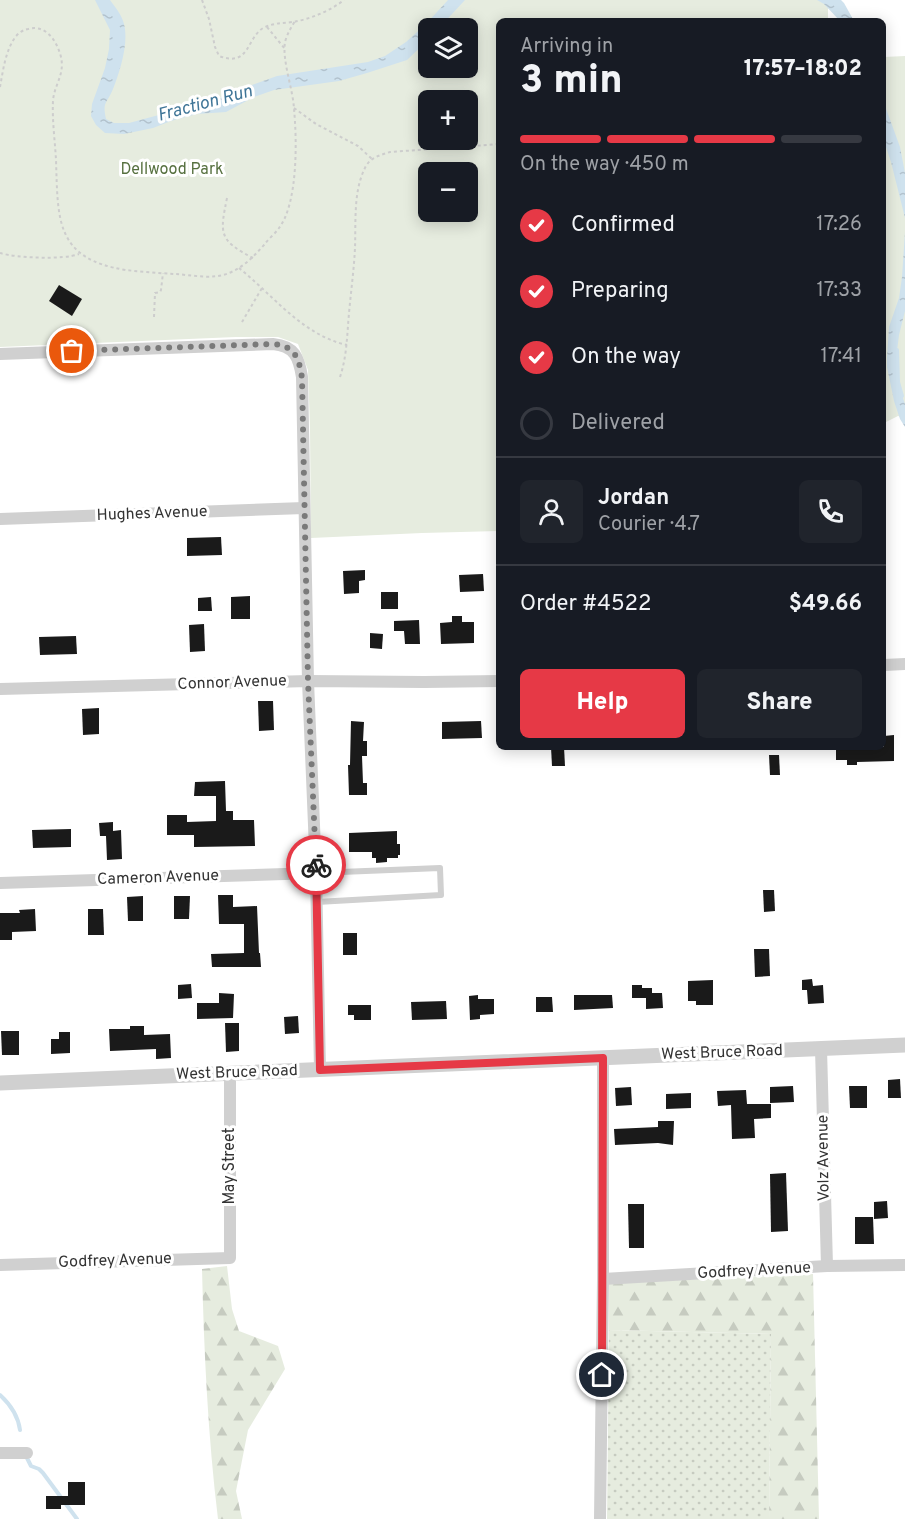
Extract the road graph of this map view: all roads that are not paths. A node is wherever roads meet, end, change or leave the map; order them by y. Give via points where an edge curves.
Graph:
1 (0, 354) edge
2 (304, 508) junction
3 (0, 519) edge
4 (905, 664) edge
5 (886, 665) edge
6 (308, 681) junction
7 (496, 681) edge
8 (0, 689) edge
9 (316, 873) junction
10 (0, 883) edge
11 (316, 902) junction
12 (905, 1045) edge
13 (821, 1049) junction
14 (603, 1058) junction
15 (320, 1070) junction
16 (230, 1073) junction
17 (0, 1083) edge
18 (230, 1258) joint
19 (0, 1265) edge
20 (905, 1265) edge
21 (827, 1266) junction
22 (603, 1280) junction
23 (27, 1453) dead end
24 (0, 1454) edge
25 (600, 1519) edge

1 - 2 street via 284,345 297,357 302,378
2 - 3 street, Hughes Avenue
2 - 6 street
4 - 5 street
6 - 7 street, Connor Avenue
6 - 8 street, Connor Avenue
6 - 9 street
9 - 10 street, Cameron Avenue
9 - 11 street
9 - 11 lane via 440,868 441,895
11 - 15 street
12 - 13 street, West Bruce Road
13 - 14 street, West Bruce Road
13 - 21 street, Volz Avenue
14 - 15 street, West Bruce Road
14 - 22 street
15 - 16 street, West Bruce Road
16 - 17 street, West Bruce Road
16 - 18 street, May Street
18 - 19 street, Godfrey Avenue
20 - 21 street, Godfrey Avenue
21 - 22 street, Godfrey Avenue
22 - 25 street
23 - 24 street

